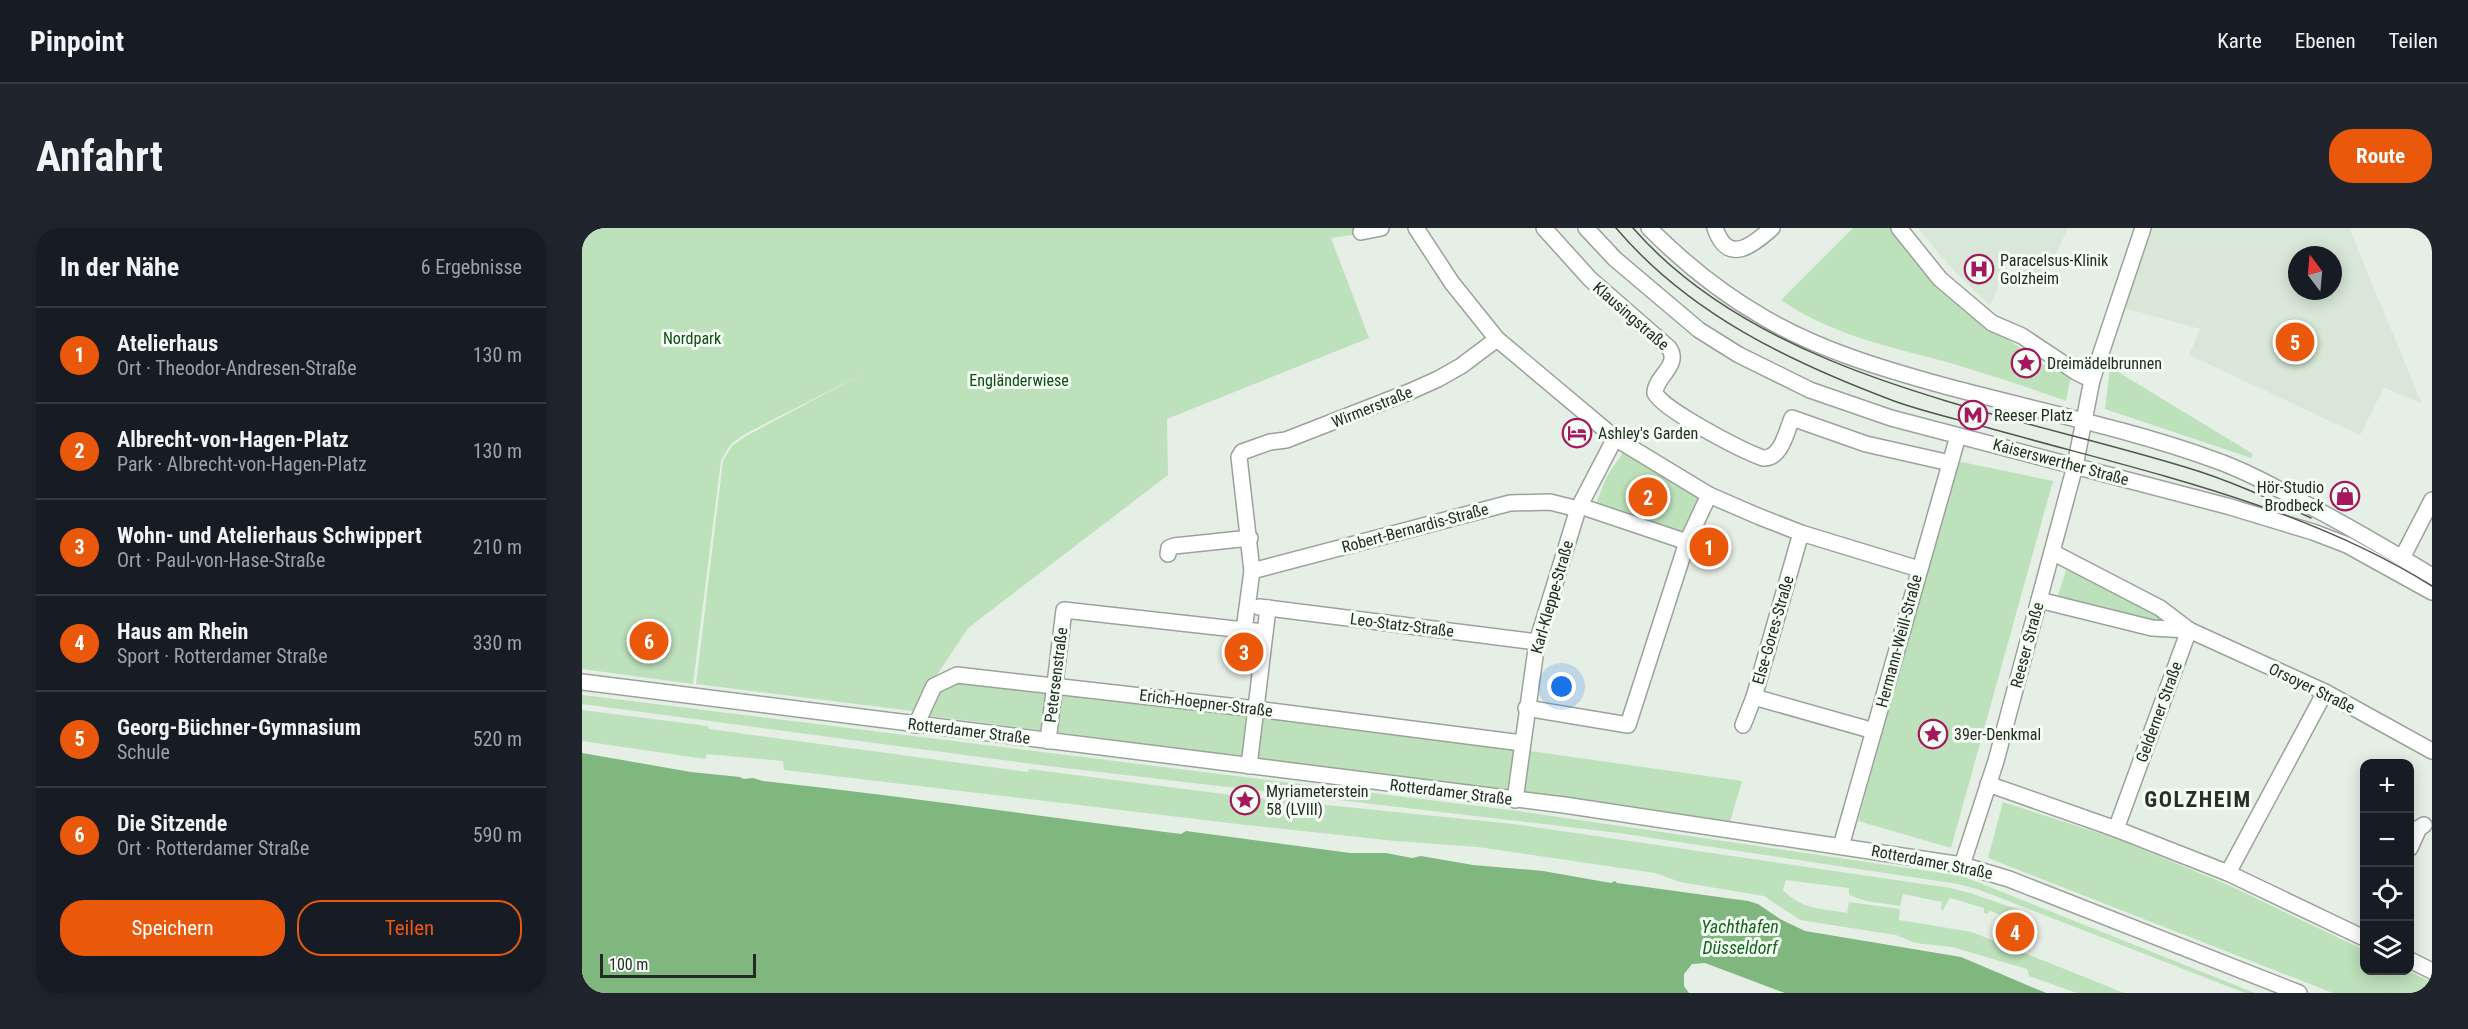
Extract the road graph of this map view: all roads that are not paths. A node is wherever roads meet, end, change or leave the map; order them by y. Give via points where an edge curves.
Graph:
1 (1381, 228) edge
2 (1416, 228) edge
3 (1544, 228) edge
4 (1586, 228) edge
5 (1649, 228) edge
6 (1715, 228) edge
7 (1772, 228) edge
8 (1899, 228) edge
9 (2144, 228) edge
10 (1361, 232) dead end
11 (1497, 339) junction
12 (2092, 380) junction
13 (2083, 422) junction
14 (1958, 436) junction
15 (1615, 438) junction
16 (1950, 463) junction
17 (2075, 466) junction
18 (1709, 495) junction
19 (2432, 500) edge
20 (1579, 508) junction
21 (1801, 533) junction
22 (1250, 538) junction
23 (1687, 542) junction
24 (2052, 552) junction
25 (1168, 554) dead end
26 (2402, 558) junction
27 (1919, 569) junction
28 (1252, 571) junction
29 (2432, 576) edge
30 (2432, 592) edge
31 (2039, 600) junction
32 (1248, 606) junction
33 (1268, 608) junction
34 (1244, 630) junction
35 (2189, 630) junction
36 (1265, 632) junction
37 (1537, 642) junction
38 (582, 682) edge
39 (1055, 685) junction
40 (2325, 692) junction
41 (1754, 697) junction
42 (1527, 708) junction
43 (1256, 709) junction
44 (916, 724) junction
45 (1743, 725) dead end
46 (1874, 731) junction
47 (1048, 741) junction
48 (1522, 743) junction
49 (2432, 751) edge
50 (1249, 765) junction
51 (1988, 784) junction
52 (1515, 800) junction
53 (2424, 825) dead end
54 (2116, 829) junction
55 (2414, 838) edge
56 (1841, 846) junction
57 (1962, 865) junction
58 (2228, 873) junction
59 (2360, 936) edge
60 (2414, 962) edge
61 (2432, 971) edge
62 (2299, 993) edge

1 - 10 street
2 - 11 street via 1452,283
3 - 16 street, Klausingstraße via 1590,279 1670,348 1673,358 1656,386 1656,396 1703,428 1767,459 1778,452 1792,418 1866,444
4 - 14 street, Kaiserswerther Straße via 1659,298 1739,355 1810,390
5 - 13 street via 1724,293 1798,335 1907,376
6 - 7 street via 1729,248 1741,249 1750,247
8 - 12 street via 1940,279 1992,323 2022,336
9 - 12 street, Reeser Straße
11 - 15 street
11 - 22 street, Wirmerstraße via 1461,366 1409,393 1286,440 1247,449 1239,457
12 - 13 street, Reeser Straße
13 - 17 street, Reeser Straße
13 - 26 street via 2245,471
14 - 16 street, Hermann-Weill-Straße
14 - 17 street, Kaiserswerther Straße
15 - 18 street
15 - 20 street, Karl-Kleppe-Straße
16 - 27 street, Hermann-Weill-Straße
17 - 24 street, Reeser Straße
17 - 30 street, Kaiserswerther Straße via 2313,532 2347,545
18 - 21 street
18 - 23 street
19 - 26 street
20 - 23 street, Robert-Bernardis-Straße
20 - 28 street, Robert-Bernardis-Straße via 1550,502 1510,503
20 - 37 street, Karl-Kleppe-Straße
21 - 27 street
21 - 41 street, Else-Gores-Straße
22 - 25 street via 1174,546
22 - 28 street
23 - 42 street via 1628,725
24 - 31 street, Reeser Straße
24 - 35 street, Orsoyer Straße via 2160,608
26 - 29 street
27 - 46 street, Hermann-Weill-Straße
28 - 32 street
31 - 35 street, Orsoyer Straße via 2152,628
31 - 51 street, Reeser Straße
32 - 33 street, Leo-Statz-Straße
32 - 34 street
33 - 36 street
33 - 37 street, Leo-Statz-Straße
34 - 36 street
34 - 39 street, Petersenstraße via 1064,610
35 - 40 street, Orsoyer Straße
35 - 54 street, Gelderner Straße
36 - 43 street
37 - 42 street, Karl-Kleppe-Straße
38 - 44 street, Rotterdamer Straße
39 - 43 street, Erich-Hoepner-Straße
39 - 44 street, Erich-Hoepner-Straße via 951,677 934,686
39 - 47 street, Petersenstraße
40 - 49 street, Orsoyer Straße
40 - 58 street
41 - 45 street, Else-Gores-Straße
41 - 46 street
42 - 48 street, Karl-Kleppe-Straße
43 - 48 street, Erich-Hoepner-Straße
43 - 50 street
44 - 47 street, Rotterdamer Straße
46 - 56 street, Hermann-Weill-Straße
47 - 50 street, Rotterdamer Straße
48 - 52 street, Karl-Kleppe-Straße
50 - 52 street, Rotterdamer Straße
51 - 54 street
51 - 57 street, Reeser Straße
52 - 56 street, Rotterdamer Straße
53 - 55 street
54 - 58 street
56 - 57 street, Rotterdamer Straße
57 - 62 street, Rotterdamer Straße via 2008,879
58 - 59 street
60 - 61 street

